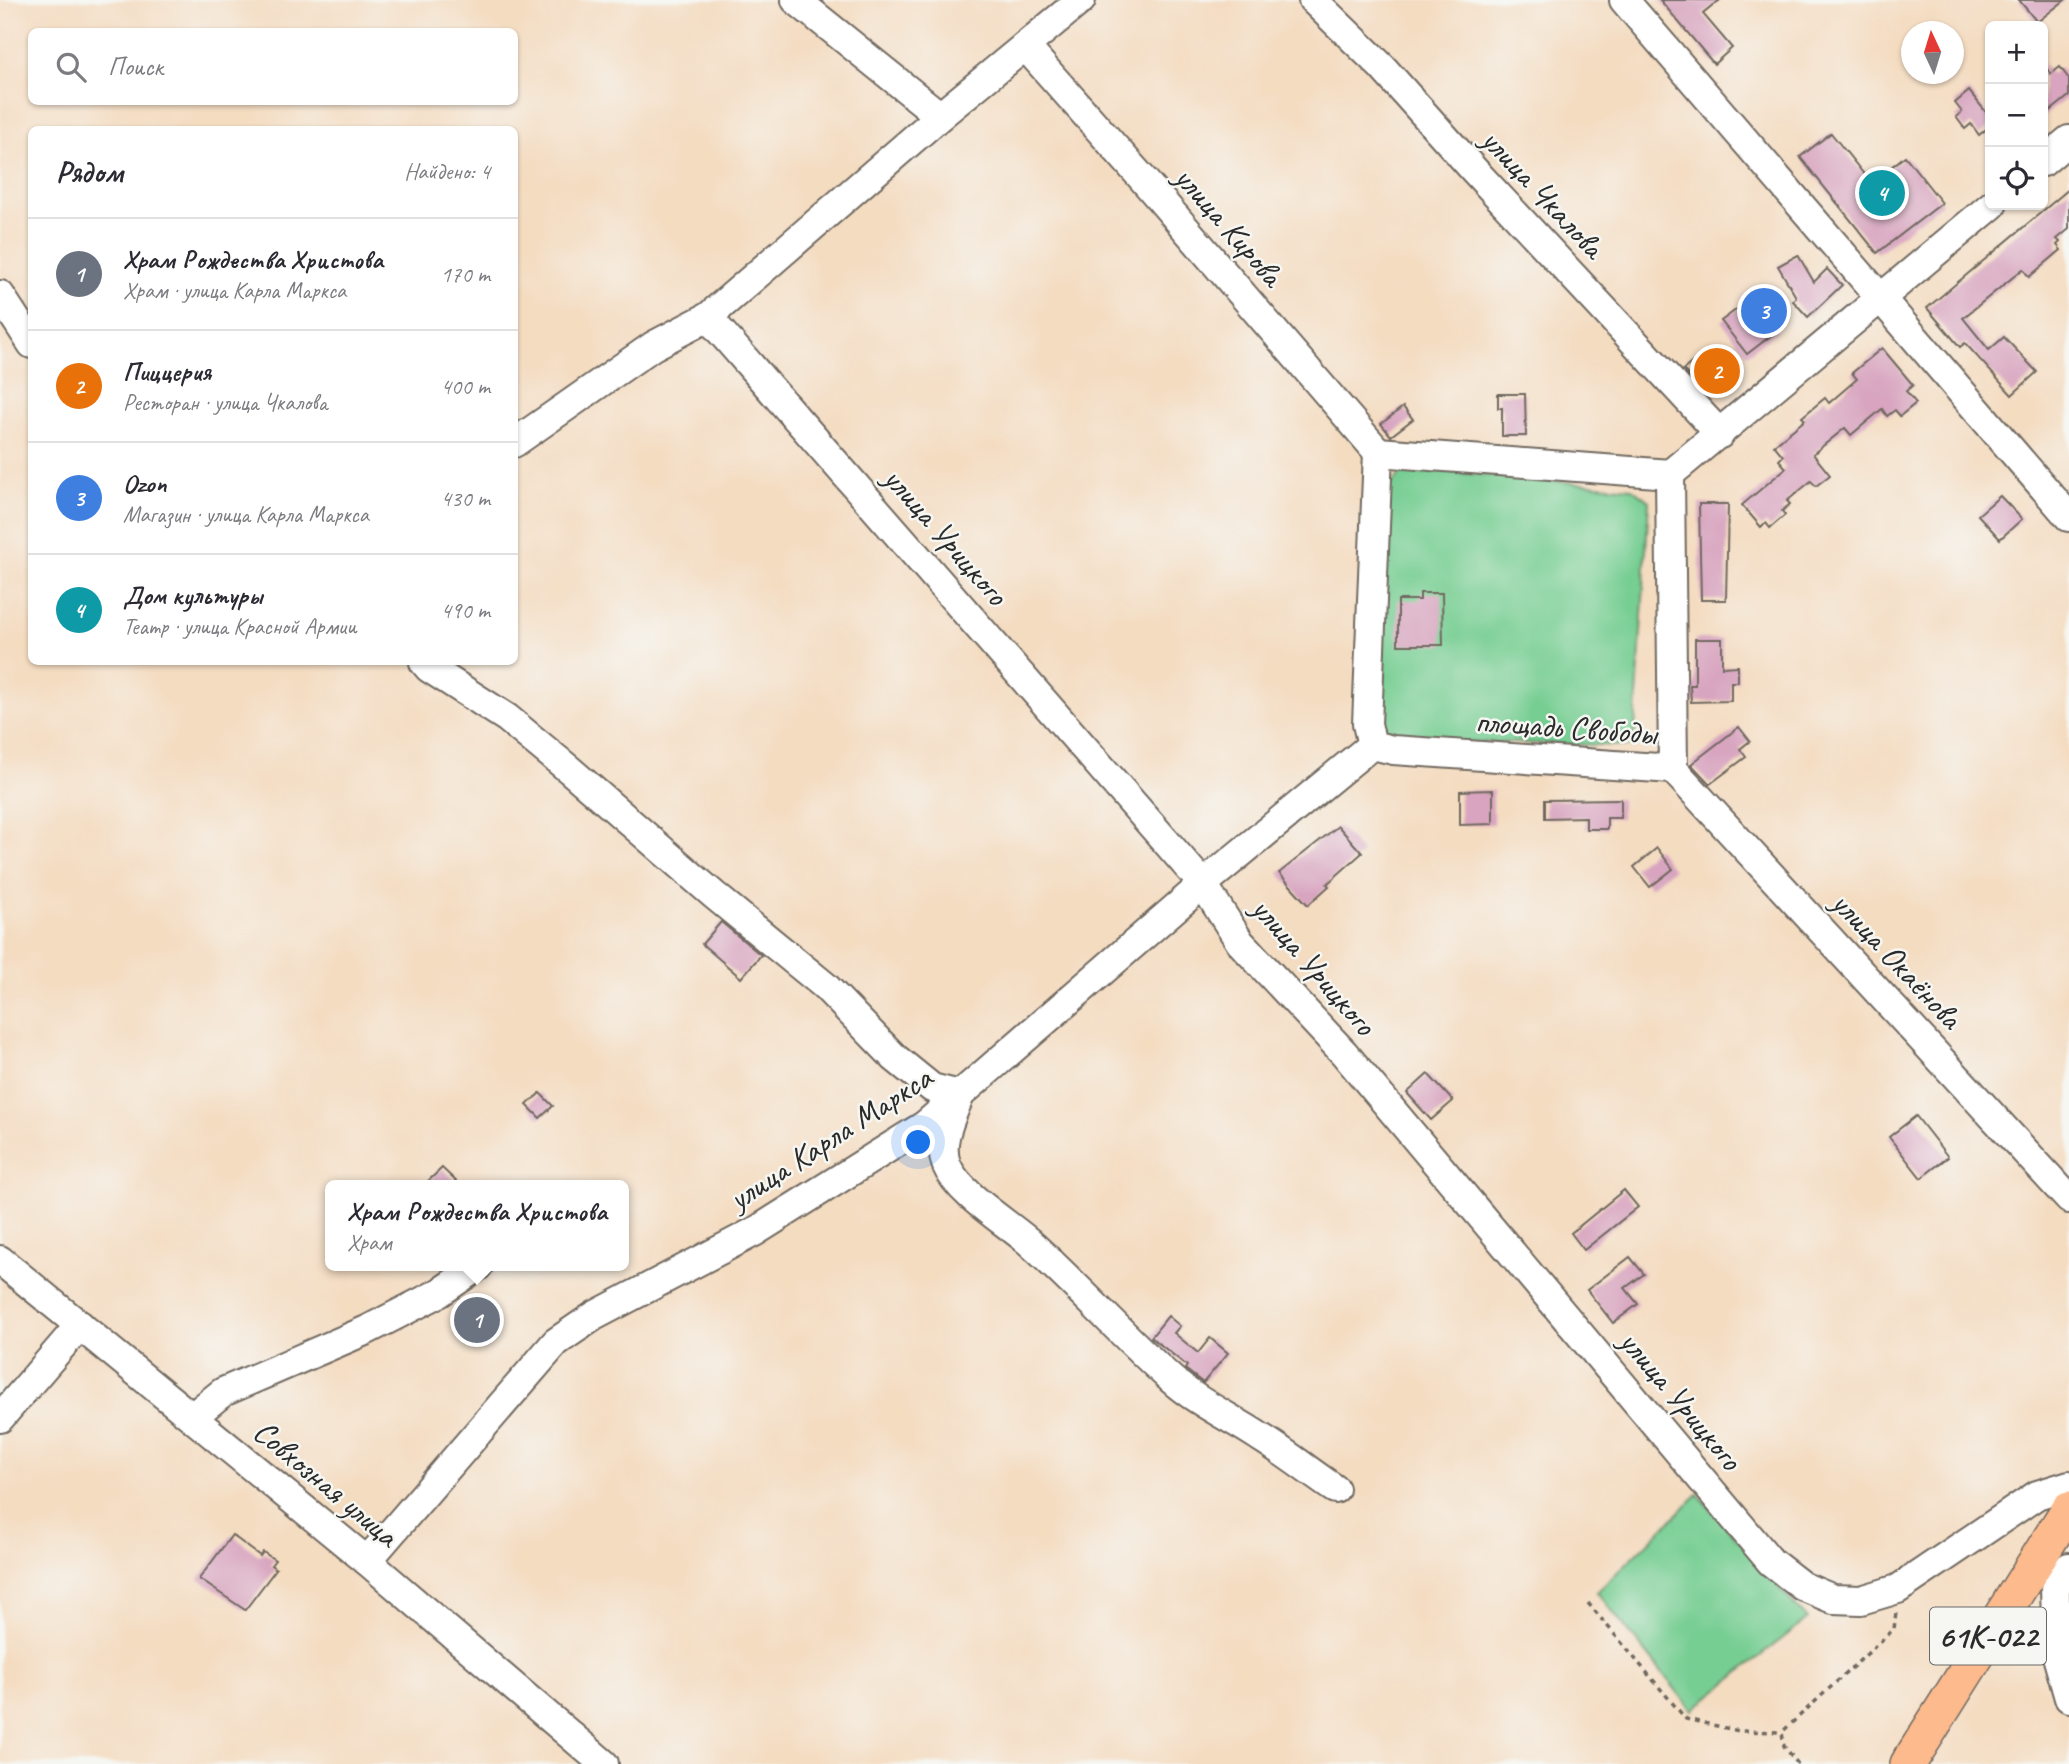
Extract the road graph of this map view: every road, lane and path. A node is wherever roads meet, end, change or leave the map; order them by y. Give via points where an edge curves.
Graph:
1 (796, 0) edge
2 (1081, 0) edge
3 (1313, 0) edge
4 (1624, 0) edge
5 (1024, 47) junction
6 (940, 116) junction
7 (2069, 140) edge
8 (2048, 158) edge
9 (1986, 210) edge
10 (0, 295) edge
11 (1880, 298) junction
12 (708, 317) junction
13 (28, 338) edge
14 (1720, 434) junction
15 (518, 440) edge
16 (1378, 452) junction
17 (1670, 474) junction
18 (2069, 517) edge
19 (426, 665) edge
20 (1372, 745) junction
21 (1673, 769) junction
22 (1203, 884) junction
23 (960, 1095) junction
24 (2069, 1199) edge
25 (0, 1260) edge
26 (471, 1271) edge
27 (80, 1325) junction
28 (192, 1417) junction
29 (0, 1418) edge
30 (2069, 1485) edge
31 (1335, 1489) dead end
32 (2069, 1509) edge
33 (367, 1561) junction
34 (2069, 1567) edge
35 (1898, 1588) junction
36 (1588, 1603) dead end
37 (2069, 1698) edge
38 (1782, 1732) junction
39 (604, 1764) edge
40 (1798, 1764) edge
41 (1908, 1764) edge

1 - 6 street
2 - 5 street
3 - 14 street, улица Чкалова via 1382,67
4 - 11 street
5 - 6 street
5 - 16 street, улица Кирова
6 - 12 street
7 - 8 street
9 - 11 street
10 - 13 street
11 - 14 street
11 - 18 street
12 - 15 street via 653,346
12 - 22 street, улица Урицкого
14 - 17 street
16 - 17 street
16 - 20 street via 1367,724
17 - 21 street, площадь Свободы
19 - 23 street via 507,718 571,771 825,986 895,1058 932,1088
20 - 21 street, площадь Свободы
20 - 22 street, улица Карла Маркса
21 - 24 street, улица Окаёнова
22 - 23 street, улица Карла Маркса
22 - 35 street, улица Урицкого via 1240,942 1344,1053 1771,1562 1802,1586 1833,1599 1861,1600
23 - 31 street via 944,1149 946,1164 964,1189 1028,1241 1172,1380
23 - 33 street, улица Карла Маркса via 925,1125 756,1231 594,1316 556,1342
25 - 27 street, Совхозная улица
26 - 28 street via 368,1330 223,1392
27 - 28 street, Совхозная улица
27 - 29 street
28 - 33 street, Совхозная улица
30 - 35 street, улица Урицкого via 2037,1495
32 - 41 main road, 61К-022
33 - 39 street, Совхозная улица
34 - 37 street via 2055,1588 2056,1656
35 - 38 path via 1894,1629
36 - 38 path via 1686,1719 1739,1731
38 - 40 path via 1784,1746

